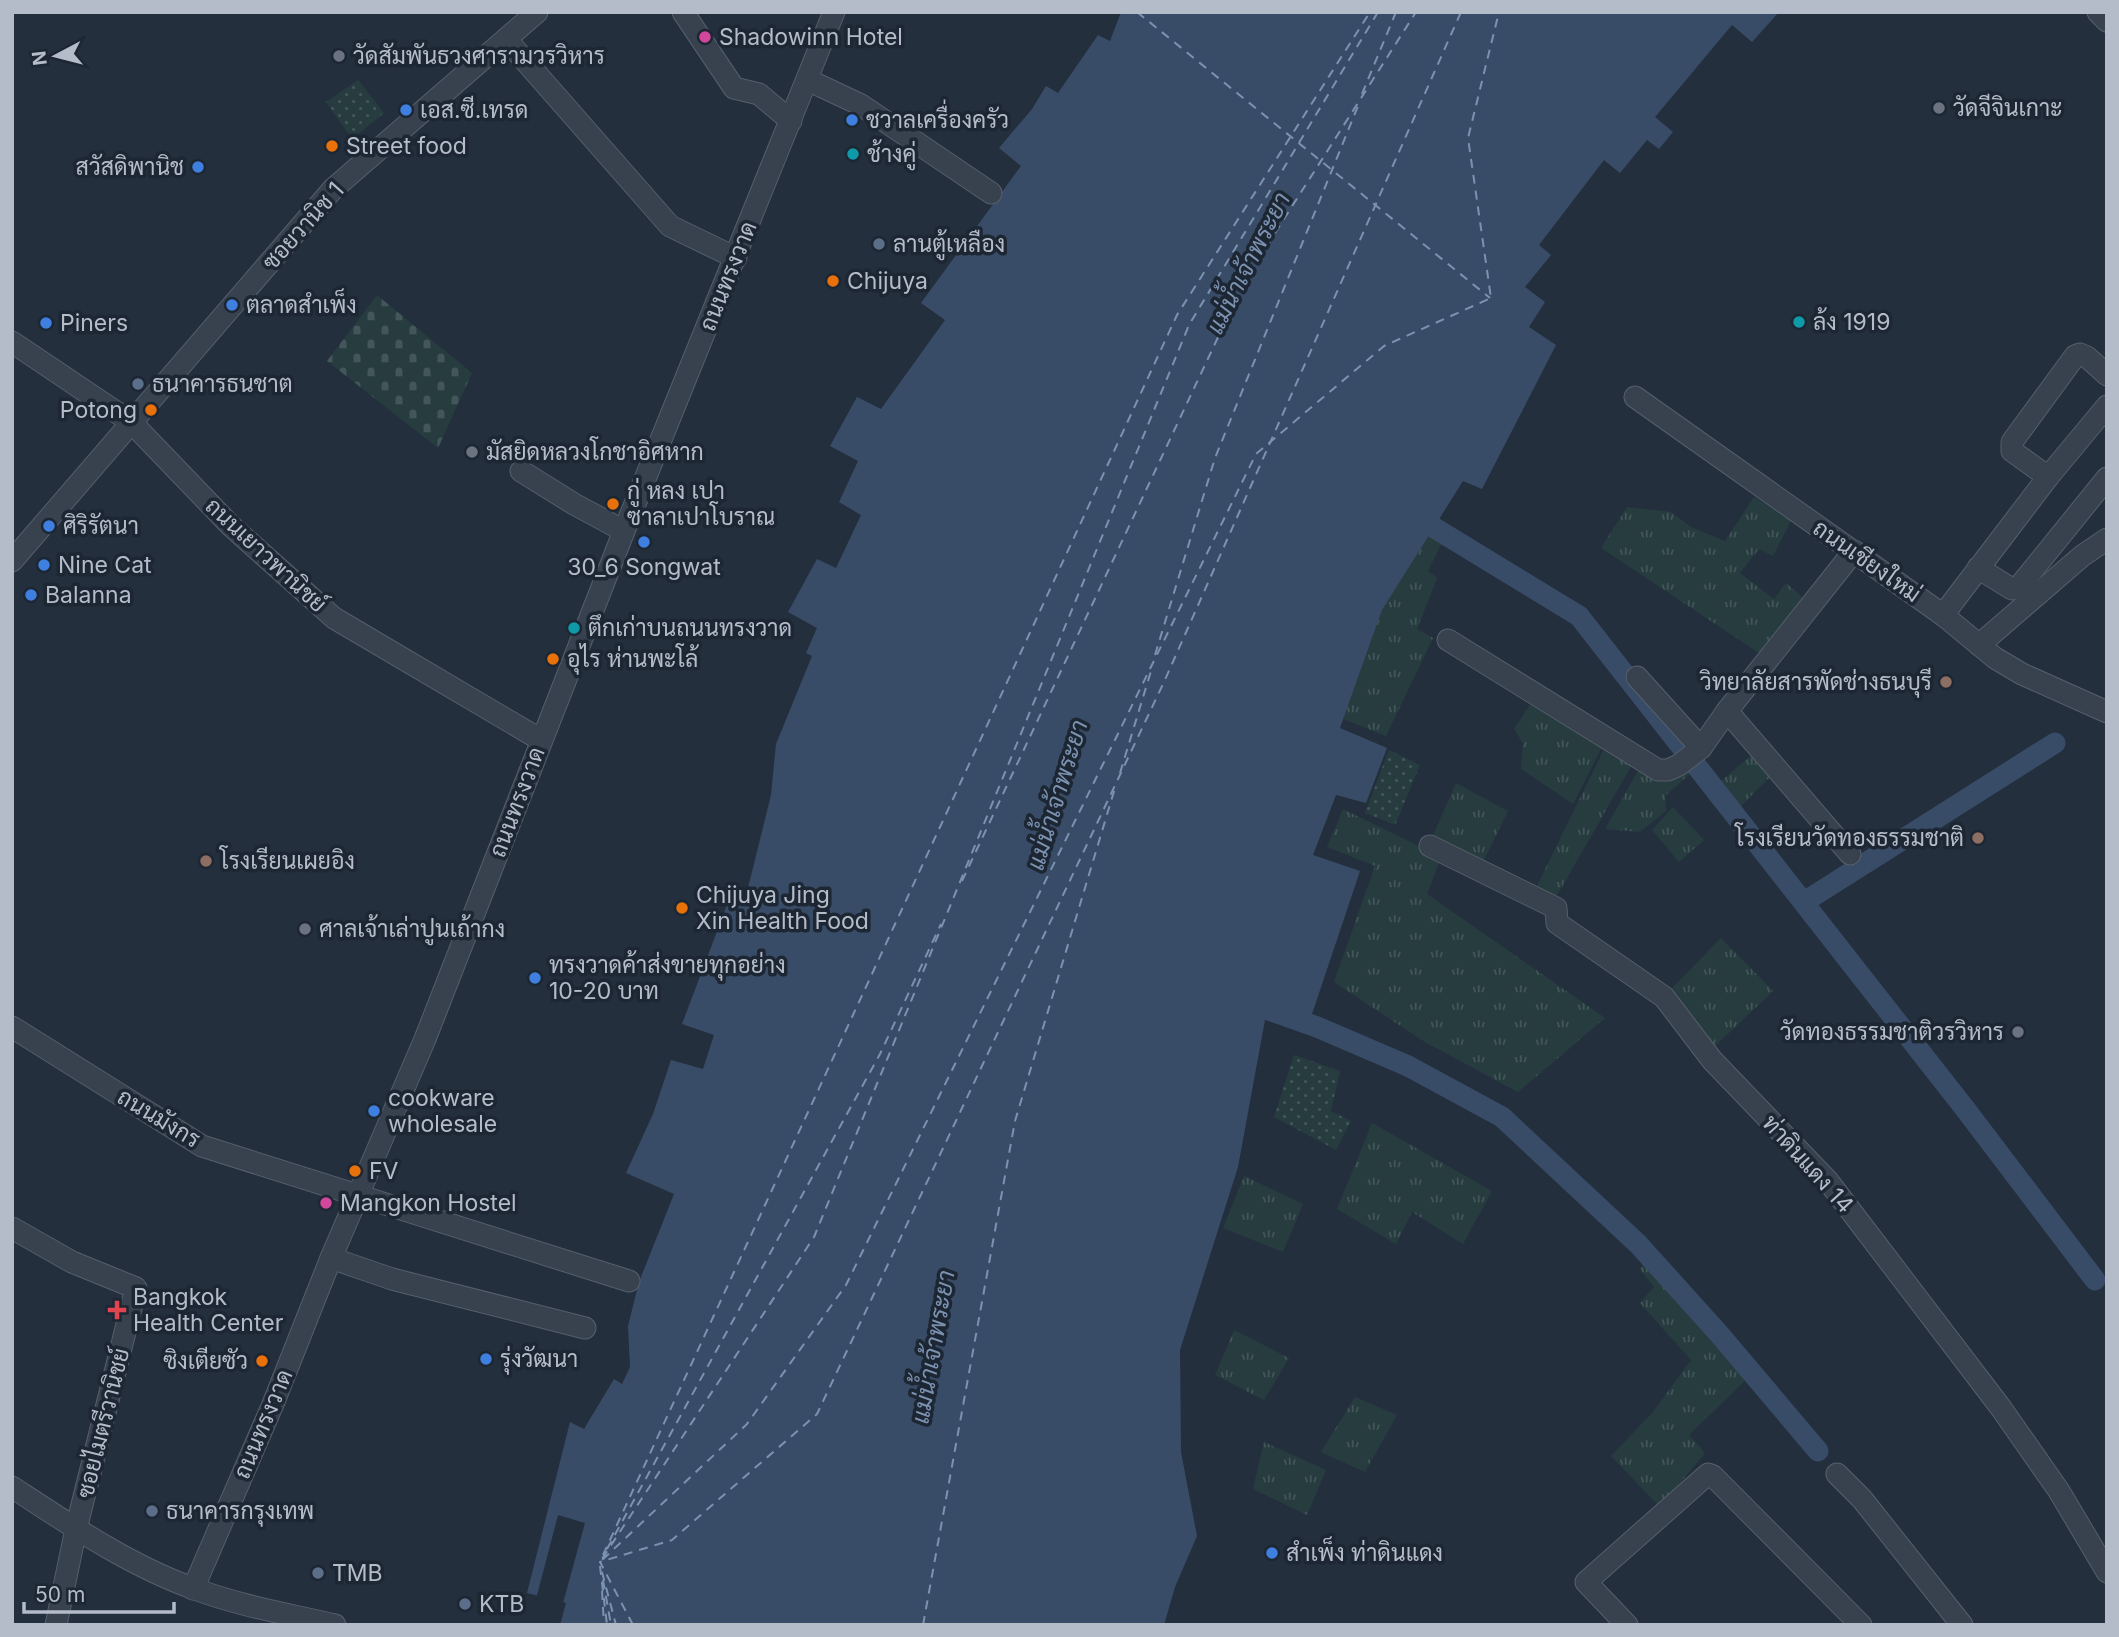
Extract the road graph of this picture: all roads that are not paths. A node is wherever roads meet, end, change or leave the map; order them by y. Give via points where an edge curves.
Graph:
1 (537, 12) edge
2 (683, 12) edge
3 (834, 12) edge
4 (2098, 12) edge
5 (2107, 21) edge
6 (510, 27) edge
7 (808, 80) junction
8 (791, 121) junction
9 (991, 193) dead end
10 (736, 258) junction
11 (12, 342) edge
12 (2107, 375) edge
13 (1635, 397) dead end
14 (2107, 406) edge
15 (131, 422) junction
16 (521, 471) dead end
17 (2048, 477) junction
18 (2107, 478) edge
19 (624, 531) junction
20 (2107, 539) edge
21 (1854, 551) junction
22 (12, 561) edge
23 (1978, 568) junction
24 (1943, 615) junction
25 (1448, 640) dead end
26 (1979, 645) junction
27 (1637, 677) dead end
28 (1727, 710) junction
29 (2107, 712) edge
30 (541, 740) junction
31 (1701, 748) junction
32 (1430, 846) dead end
33 (1850, 853) dead end
34 (12, 1027) edge
35 (358, 1196) junction
36 (12, 1228) edge
37 (331, 1258) junction
38 (629, 1281) dead end
39 (585, 1328) dead end
40 (1837, 1474) dead end
41 (12, 1487) edge
42 (76, 1530) junction
43 (2107, 1572) edge
44 (193, 1589) junction
45 (56, 1625) edge
46 (335, 1625) edge
47 (1627, 1625) edge
48 (1861, 1625) edge
49 (1962, 1625) edge

1 - 6 street, ซอยวานิช 1
2 - 8 street via 734,88 754,91
3 - 7 street, ถนนทรงวาด
4 - 5 street
6 - 10 street via 670,226
6 - 15 street, ซอยวานิช 1 via 333,189
7 - 8 street, ถนนทรงวาด
7 - 9 street via 861,105
8 - 10 street, ถนนทรงวาด
10 - 19 street, ถนนทรงวาด
11 - 15 street, ถนนเยาวพานิชย์
12 - 17 street via 2088,357 2075,356 2012,442 2012,451
13 - 21 street, ถนนเชียงใหม่
14 - 17 street
15 - 22 street, ซอยวานิช 1
15 - 30 street, ถนนเยาวพานิชย์ via 231,526 334,618
16 - 19 street
17 - 23 street
18 - 23 street via 2018,588 2012,589
19 - 30 street, ถนนทรงวาด
20 - 26 street
21 - 24 street, ถนนเชียงใหม่
21 - 28 street
23 - 24 street
24 - 26 street, ถนนเชียงใหม่
25 - 31 street via 1658,770 1679,765
26 - 29 street, ถนนเชียงใหม่ via 2022,674
27 - 31 street
28 - 31 street
28 - 33 street
30 - 35 street, ถนนทรงวาด via 439,1004
32 - 43 street, ท่าดินแดง 14 via 1556,908 1557,922 1664,997 1712,1060 1828,1181 2001,1408 2059,1491
34 - 35 street, ถนนมังกร via 202,1146
35 - 37 street, ถนนทรงวาด
35 - 38 street, ถนนมังกร
36 - 42 street, ซอยไมตรีวานิชย์ via 72,1262 136,1288
37 - 39 street via 392,1279
37 - 44 street, ถนนทรงวาด
40 - 49 street
41 - 42 street
42 - 44 street
42 - 45 street
44 - 46 street
47 - 48 street via 1586,1582 1708,1475

